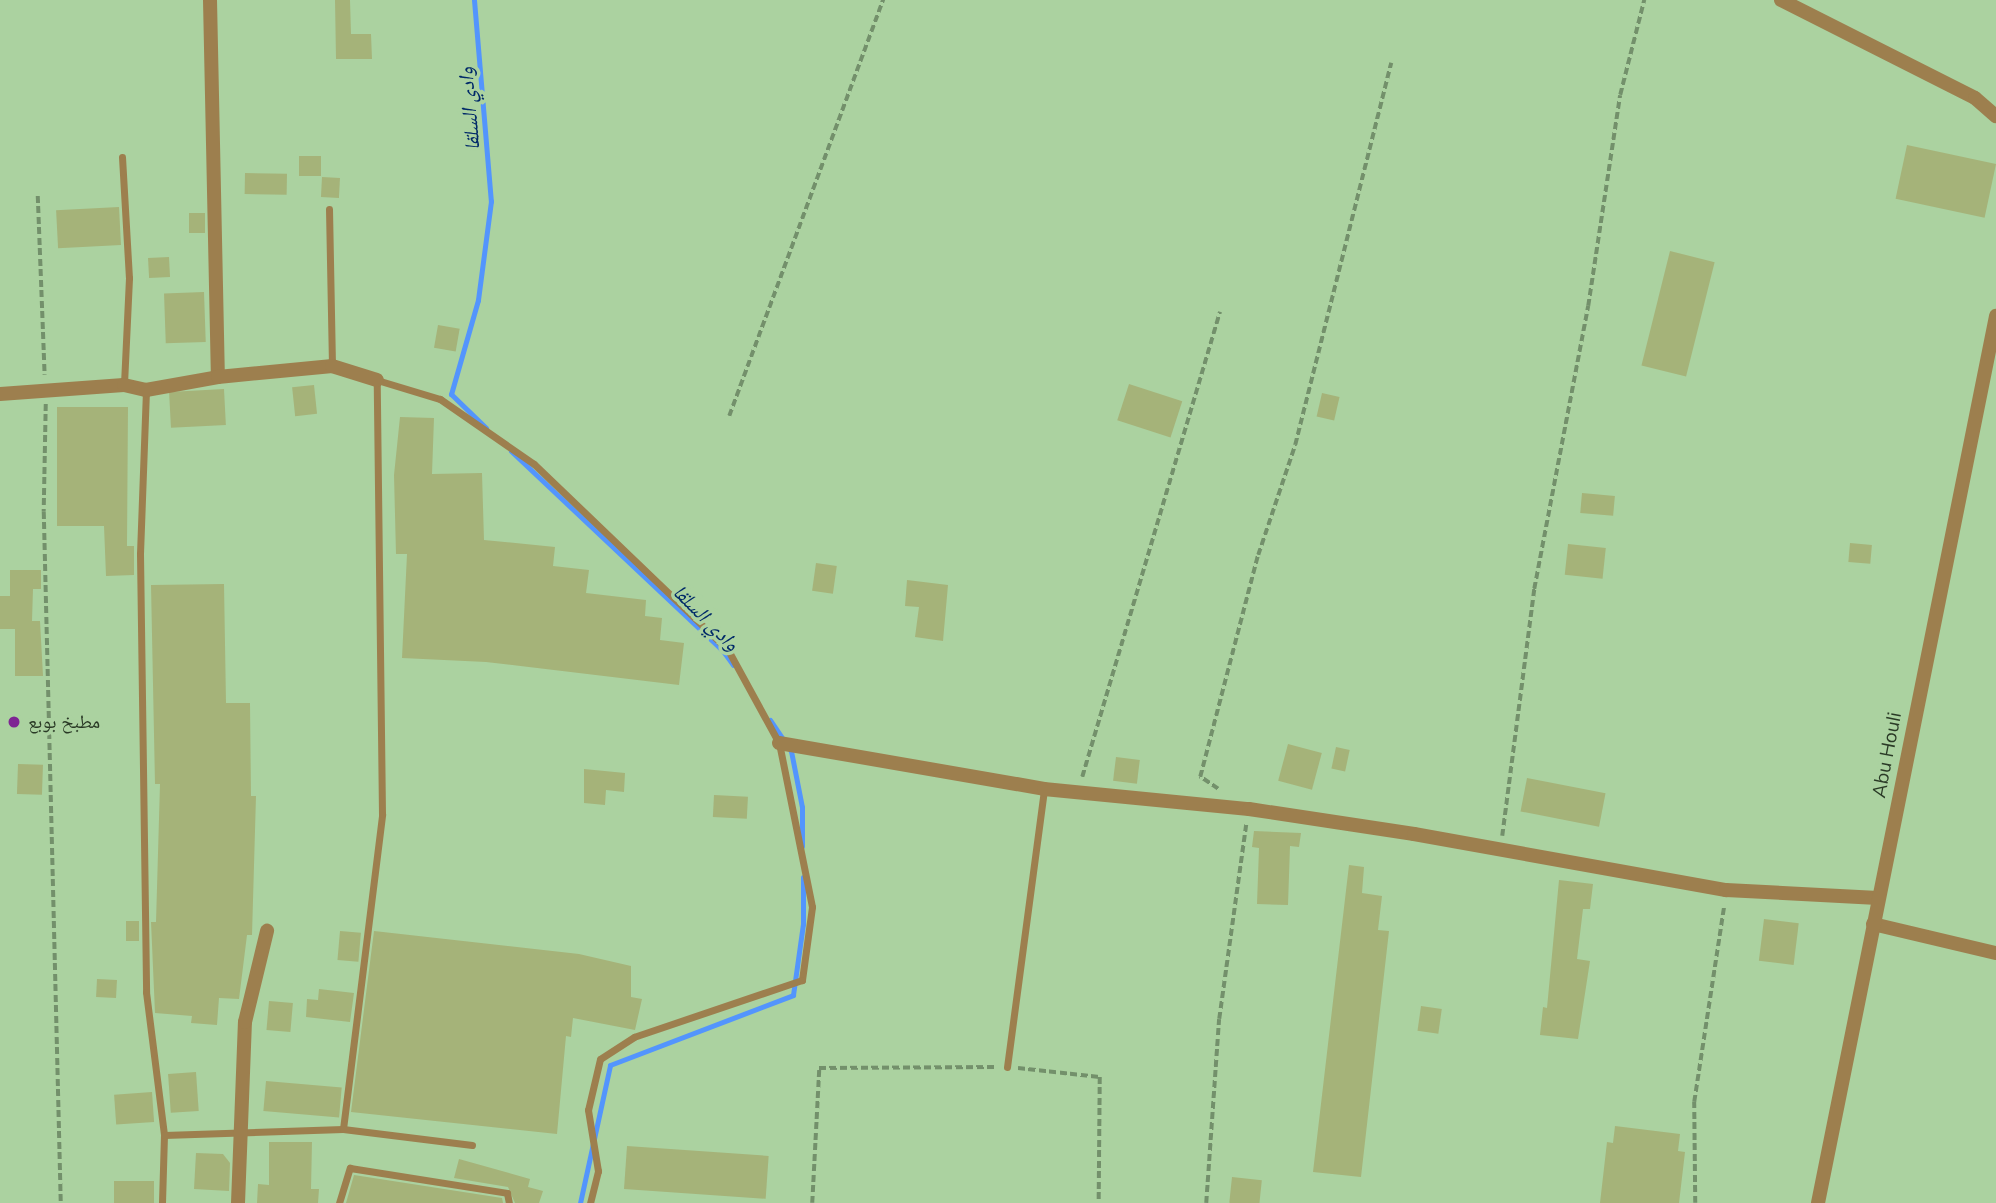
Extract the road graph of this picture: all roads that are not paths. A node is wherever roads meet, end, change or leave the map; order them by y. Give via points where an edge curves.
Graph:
1 (210, 0) edge
2 (1781, 0) edge
3 (1996, 116) edge
4 (122, 157) dead end
5 (329, 209) dead end
6 (1996, 316) edge
7 (332, 366) junction
8 (218, 377) junction
9 (377, 380) junction
10 (124, 385) junction
11 (146, 390) junction
12 (0, 394) edge
13 (779, 743) junction
14 (1044, 789) junction
15 (1878, 898) junction
16 (1873, 924) junction
17 (267, 931) dead end
18 (1996, 953) edge
19 (1007, 1067) road end
20 (343, 1129) junction
21 (243, 1130) junction
22 (164, 1135) junction
23 (472, 1145) dead end
24 (162, 1203) edge
25 (238, 1203) edge
26 (340, 1203) edge
27 (509, 1203) edge
28 (590, 1203) edge
29 (1818, 1203) edge

1 - 8 street
2 - 3 street via 1975,98
4 - 10 lane via 129,278
5 - 7 lane
6 - 15 street, Abu Houli
7 - 8 street
7 - 9 street
8 - 11 street
9 - 13 lane via 440,399 534,464 728,650
9 - 20 lane via 382,814
10 - 11 street
10 - 12 street
11 - 22 lane via 140,554 146,992
13 - 14 street
13 - 28 lane via 811,907 802,980 634,1037 600,1059 588,1110 598,1171
14 - 15 street via 1249,809 1633,870 1726,890
14 - 19 lane
15 - 16 street, Abu Houli
16 - 18 street
16 - 29 street, Abu Houli
17 - 21 street via 245,1022
20 - 21 lane
20 - 23 lane
21 - 22 lane
21 - 25 street
22 - 24 lane
26 - 27 lane via 350,1168 507,1193

